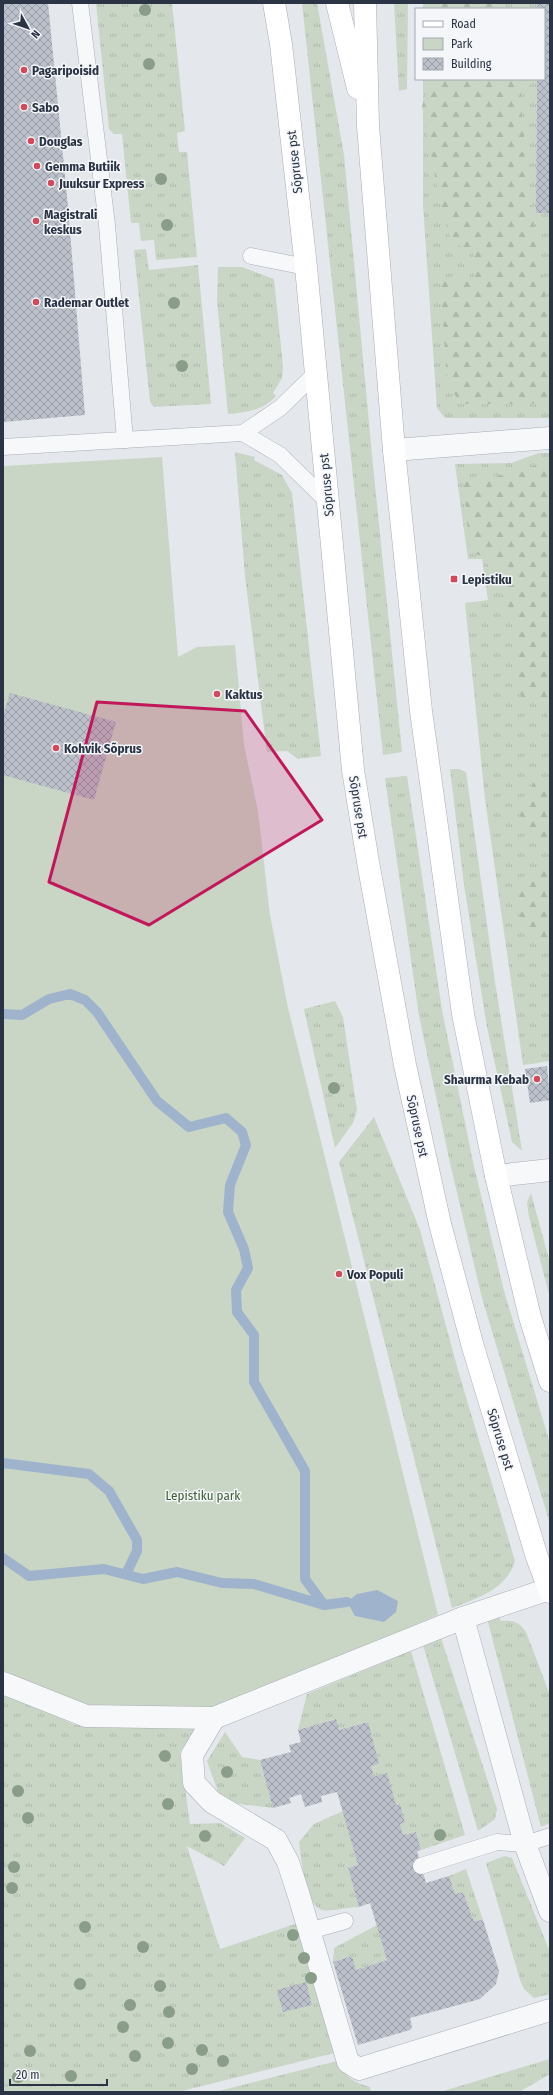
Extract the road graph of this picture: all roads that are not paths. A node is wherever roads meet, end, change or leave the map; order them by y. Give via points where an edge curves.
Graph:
1 (80, 3) edge
2 (274, 3) edge
3 (336, 3) edge
4 (365, 3) edge
5 (368, 126) junction
6 (251, 256) dead end
7 (306, 267) junction
8 (316, 373) junction
9 (243, 433) junction
10 (550, 438) edge
11 (125, 440) junction
12 (3, 447) edge
13 (394, 450) junction
14 (327, 501) junction
15 (550, 1170) edge
16 (496, 1176) junction
17 (550, 1381) edge
18 (550, 1590) edge
19 (463, 1618) junction
20 (3, 1683) edge
21 (214, 1718) junction
22 (550, 1836) edge
23 (525, 1844) junction
24 (421, 1866) dead end
25 (550, 1911) edge
26 (345, 1921) dead end
27 (309, 1931) junction
28 (550, 2010) edge

1 - 11 lane via 108,225
2 - 7 main road, Sõpruse pst via 281,44
3 - 5 main road
4 - 5 main road
5 - 13 main road
6 - 7 lane
7 - 8 main road, Sõpruse pst
8 - 9 lane via 280,408
8 - 14 main road, Sõpruse pst
9 - 11 lane
9 - 14 lane via 280,455
10 - 13 street
11 - 12 lane
13 - 16 main road via 421,711 463,1014
14 - 18 main road, Sõpruse pst via 354,770 369,869 405,1065 440,1224 473,1348 537,1557
15 - 16 street
16 - 17 main road via 530,1317
18 - 19 street
19 - 21 street
19 - 23 street
20 - 21 street via 86,1716
21 - 27 street via 192,1755 194,1783 212,1802 276,1840 288,1862
22 - 23 lane
23 - 24 lane via 497,1842
23 - 25 street
26 - 27 lane
27 - 28 street via 348,2062 359,2069

